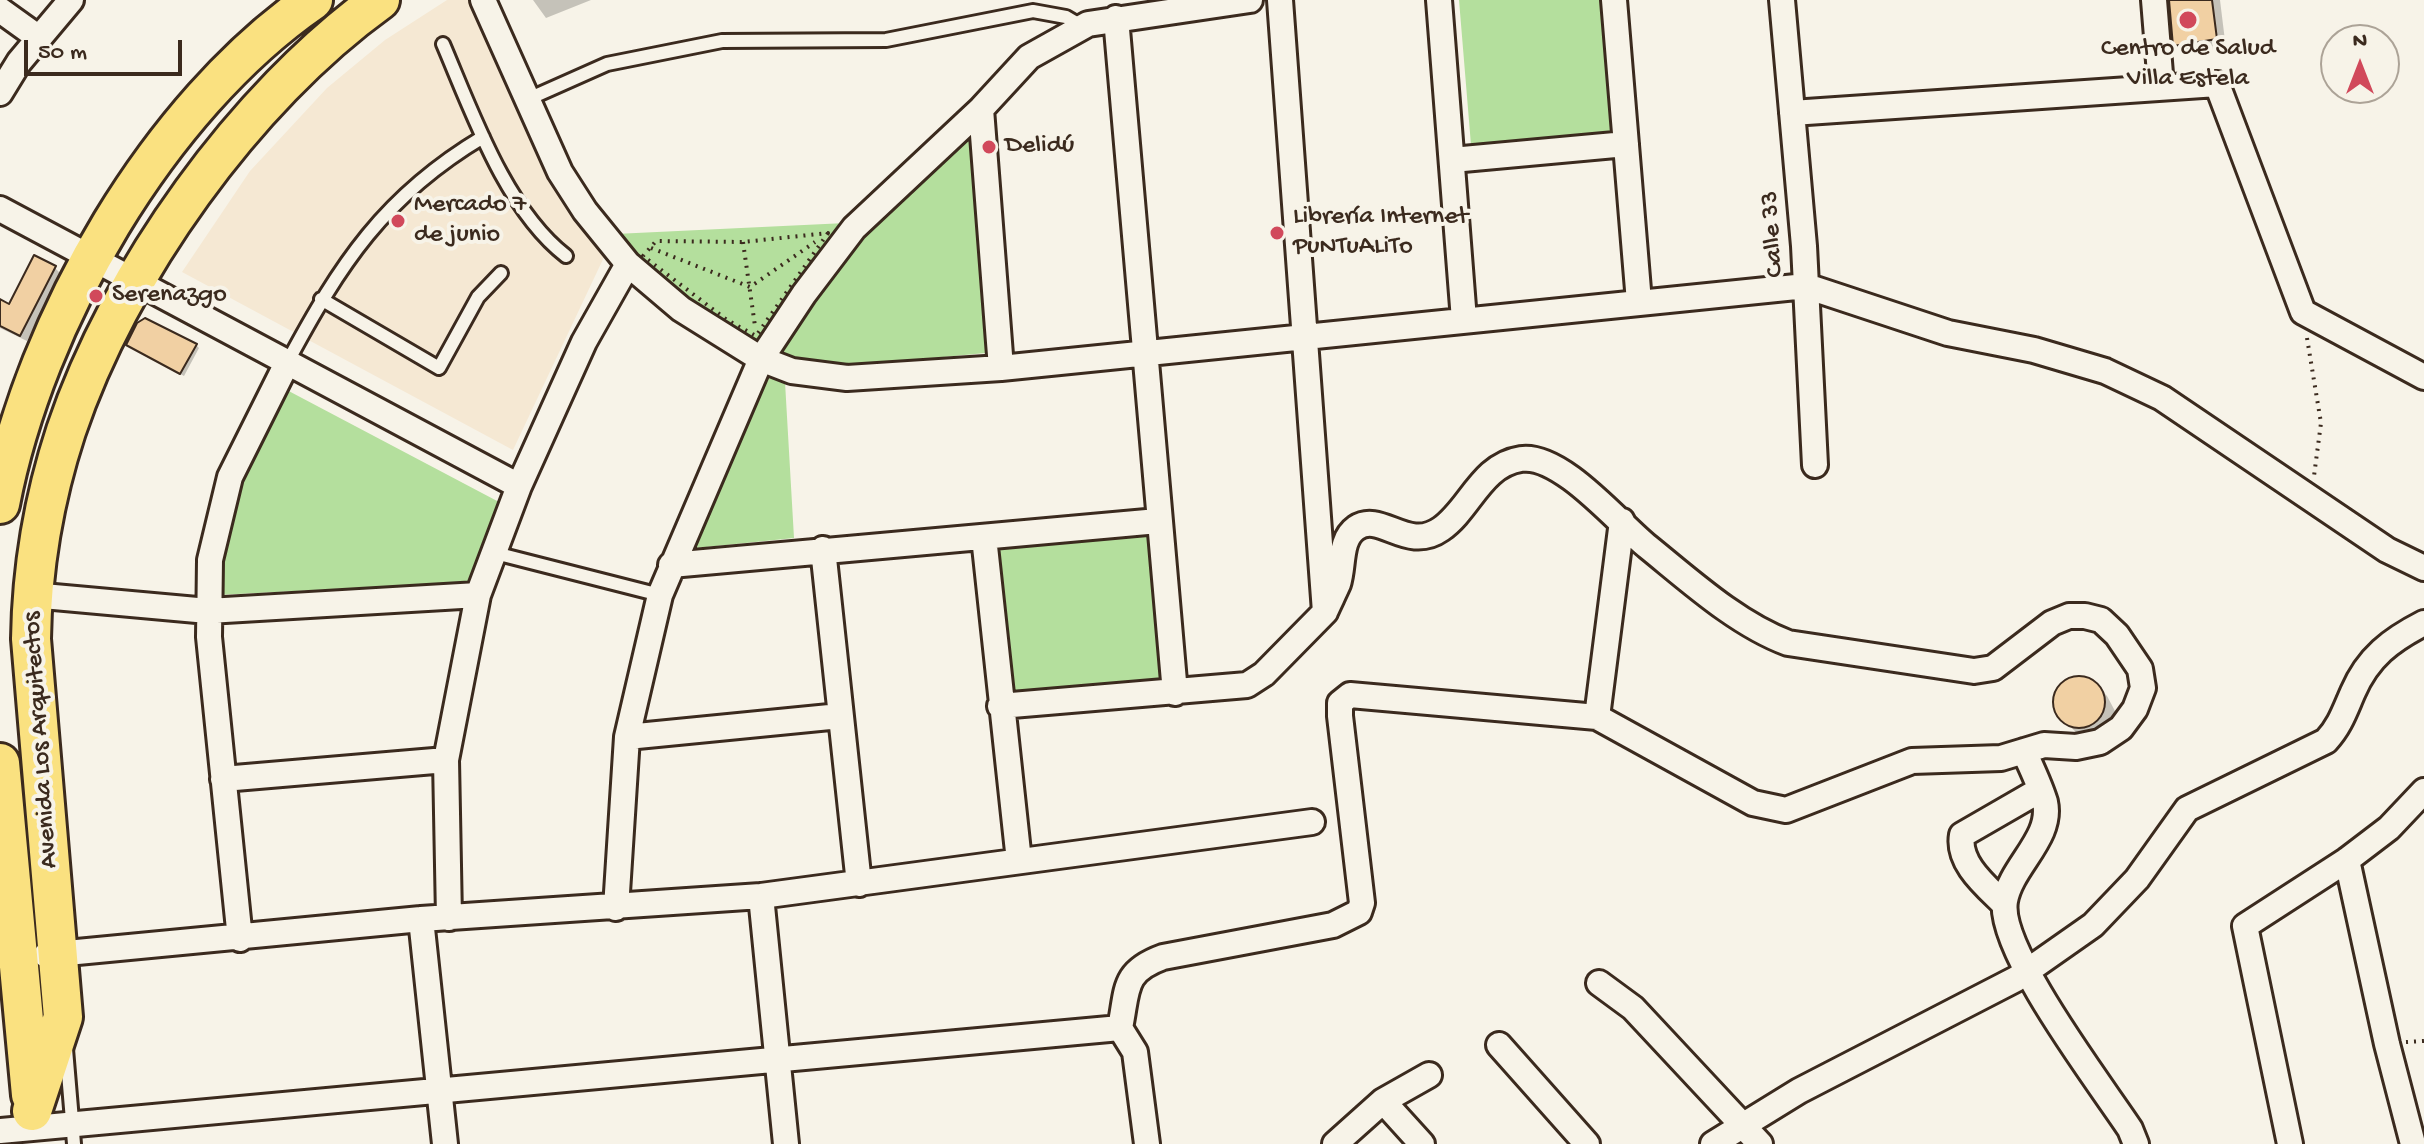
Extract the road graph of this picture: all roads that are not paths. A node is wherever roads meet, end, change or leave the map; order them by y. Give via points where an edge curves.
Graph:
1 (71, 0) edge
2 (380, 0) edge
3 (483, 0) edge
4 (1250, 0) edge
5 (1280, 0) edge
6 (1439, 0) edge
7 (1614, 0) edge
8 (1782, 0) edge
9 (2154, 0) edge
10 (308, 1) edge
11 (0, 10) edge
12 (1116, 18) junction
13 (1083, 27) junction
14 (39, 38) junction
15 (443, 44) dead end
16 (2161, 86) junction
17 (0, 93) edge
18 (526, 100) junction
19 (981, 109) junction
20 (1792, 113) junction
21 (483, 137) junction
22 (1626, 144) junction
23 (1452, 160) junction
24 (0, 209) edge
25 (566, 256) dead end
26 (91, 257) junction
27 (628, 264) junction
28 (501, 273) dead end
29 (135, 282) junction
30 (1806, 286) junction
31 (321, 299) junction
32 (1639, 302) junction
33 (1464, 320) junction
34 (1304, 336) junction
35 (759, 348) junction
36 (1144, 353) junction
37 (287, 363) junction
38 (1001, 368) junction
39 (2424, 377) edge
40 (1815, 465) dead end
41 (519, 486) junction
42 (0, 504) edge
43 (1158, 521) junction
44 (1622, 521) junction
45 (984, 537) junction
46 (823, 549) junction
47 (495, 553) junction
48 (671, 565) junction
49 (2424, 568) edge
50 (32, 595) junction
51 (478, 595) junction
52 (660, 595) junction
53 (208, 611) junction
54 (1325, 612) junction
55 (2424, 623) edge
56 (1175, 693) junction
57 (1000, 706) junction
58 (840, 716) junction
59 (1597, 717) junction
60 (627, 737) junction
61 (2024, 751) junction
62 (446, 760) junction
63 (0, 763) edge
64 (223, 779) junction
65 (2040, 790) junction
66 (2424, 791) edge
67 (1312, 822) dead end
68 (2347, 860) junction
69 (1019, 861) junction
70 (859, 884) junction
71 (761, 896) junction
72 (2004, 904) junction
73 (616, 908) junction
74 (449, 918) junction
75 (421, 919) junction
76 (240, 939) junction
77 (58, 954) junction
78 (9, 959) edge
79 (2025, 972) junction
80 (1599, 983) dead end
81 (63, 1017) junction
82 (1120, 1028) junction
83 (1499, 1045) dead end
84 (778, 1060) junction
85 (1429, 1075) dead end
86 (438, 1091) junction
87 (1383, 1101) junction
88 (1743, 1126) junction
89 (23, 1134) edge
90 (73, 1134) edge
91 (445, 1144) edge
92 (786, 1144) edge
93 (1147, 1144) edge
94 (1335, 1144) edge
95 (1422, 1144) edge
96 (1587, 1144) edge
97 (1713, 1144) edge
98 (1760, 1144) edge
99 (2136, 1144) edge
100 (2290, 1144) edge
101 (2413, 1144) edge

1 - 14 street
2 - 29 main road, Avenida Los Arquitectos via 320,49 241,131 179,211
3 - 18 street
4 - 12 street
5 - 34 street
6 - 23 street
7 - 22 street
8 - 20 street, Calle 33
9 - 16 street
10 - 26 main road via 175,134
11 - 14 street
12 - 13 street
12 - 36 street
13 - 18 lane via 1066,17 1033,11 886,40 722,41 607,64
13 - 19 street via 1029,57
14 - 17 street
15 - 21 lane
16 - 20 street
16 - 39 street via 2212,82 2221,88 2303,312
18 - 27 street via 560,172
19 - 35 street via 854,228 835,238
19 - 38 street
20 - 30 street, Calle 33
21 - 25 lane via 529,218
21 - 31 lane via 448,158 402,198 357,245
22 - 23 street
22 - 32 street
23 - 33 street
24 - 26 street
26 - 29 street
26 - 42 main road via 37,376
27 - 35 street via 681,309
27 - 41 street via 584,342
28 - 31 lane via 478,297 439,368
29 - 37 street
29 - 50 main road, Avenida Los Arquitectos via 66,429 45,507
30 - 32 street
30 - 40 street, Calle 33
30 - 49 street via 1948,333 2105,371 2162,398 2387,550
31 - 37 lane
32 - 33 street
33 - 34 street
34 - 36 street
34 - 54 street
35 - 38 street via 792,371 847,378
35 - 48 street
36 - 38 street
36 - 43 street
37 - 41 street
37 - 53 street via 230,477 210,560
41 - 47 street
43 - 45 street
43 - 56 street
44 - 54 street via 1548,464 1522,458 1497,468 1429,538 1406,537 1377,524 1359,526 1348,535 1339,582
44 - 59 street
44 - 61 street via 1744,620 1788,643 1974,671 1993,668 2025,640 2069,616 2101,620 2140,669 2143,688 2135,709 2121,728 2100,742
45 - 46 street
45 - 57 street
46 - 48 street
46 - 58 street
47 - 51 street
47 - 52 lane
48 - 52 street
50 - 53 street
50 - 77 main road, Avenida Los Arquitectos via 31,639
51 - 53 street
51 - 62 street
52 - 60 street
53 - 64 street
54 - 56 street via 1247,685
55 - 79 street via 2385,644 2369,663 2338,729 2326,741 2187,809 2137,879 2093,925
56 - 57 street
57 - 69 street
58 - 60 street
58 - 70 street
59 - 61 street via 1768,809 1786,810 1817,800 1912,761 2001,758
59 - 82 street via 1350,695 1340,703 1340,716 1359,912 1333,925 1163,957 1140,966 1130,979
60 - 73 street
61 - 65 street
62 - 64 street
62 - 74 street
63 - 78 main road, Avenida Los Arquitectos
64 - 76 street
65 - 72 street via 2046,805 2044,828 2014,871
65 - 72 street via 1962,835 1960,847 1975,875
66 - 68 street via 2389,828
67 - 69 street
68 - 100 street via 2245,926
68 - 101 street
69 - 70 street
70 - 71 street
71 - 73 street
71 - 84 street
72 - 79 street
73 - 74 street
74 - 75 street
75 - 76 street
75 - 86 street
76 - 77 street
77 - 78 street
77 - 81 main road, Avenida Los Arquitectos
78 - 81 main road, Avenida Los Arquitectos via 32,1111
79 - 88 street
79 - 99 street
80 - 88 street via 1633,1008
81 - 90 lane, Avenida Los Arquitectos
82 - 84 street
82 - 93 street via 1135,1052
83 - 96 street
84 - 86 street
84 - 92 street
85 - 87 street
86 - 90 street
86 - 91 street
87 - 94 street
87 - 95 street
88 - 97 street
88 - 98 street
89 - 90 street

